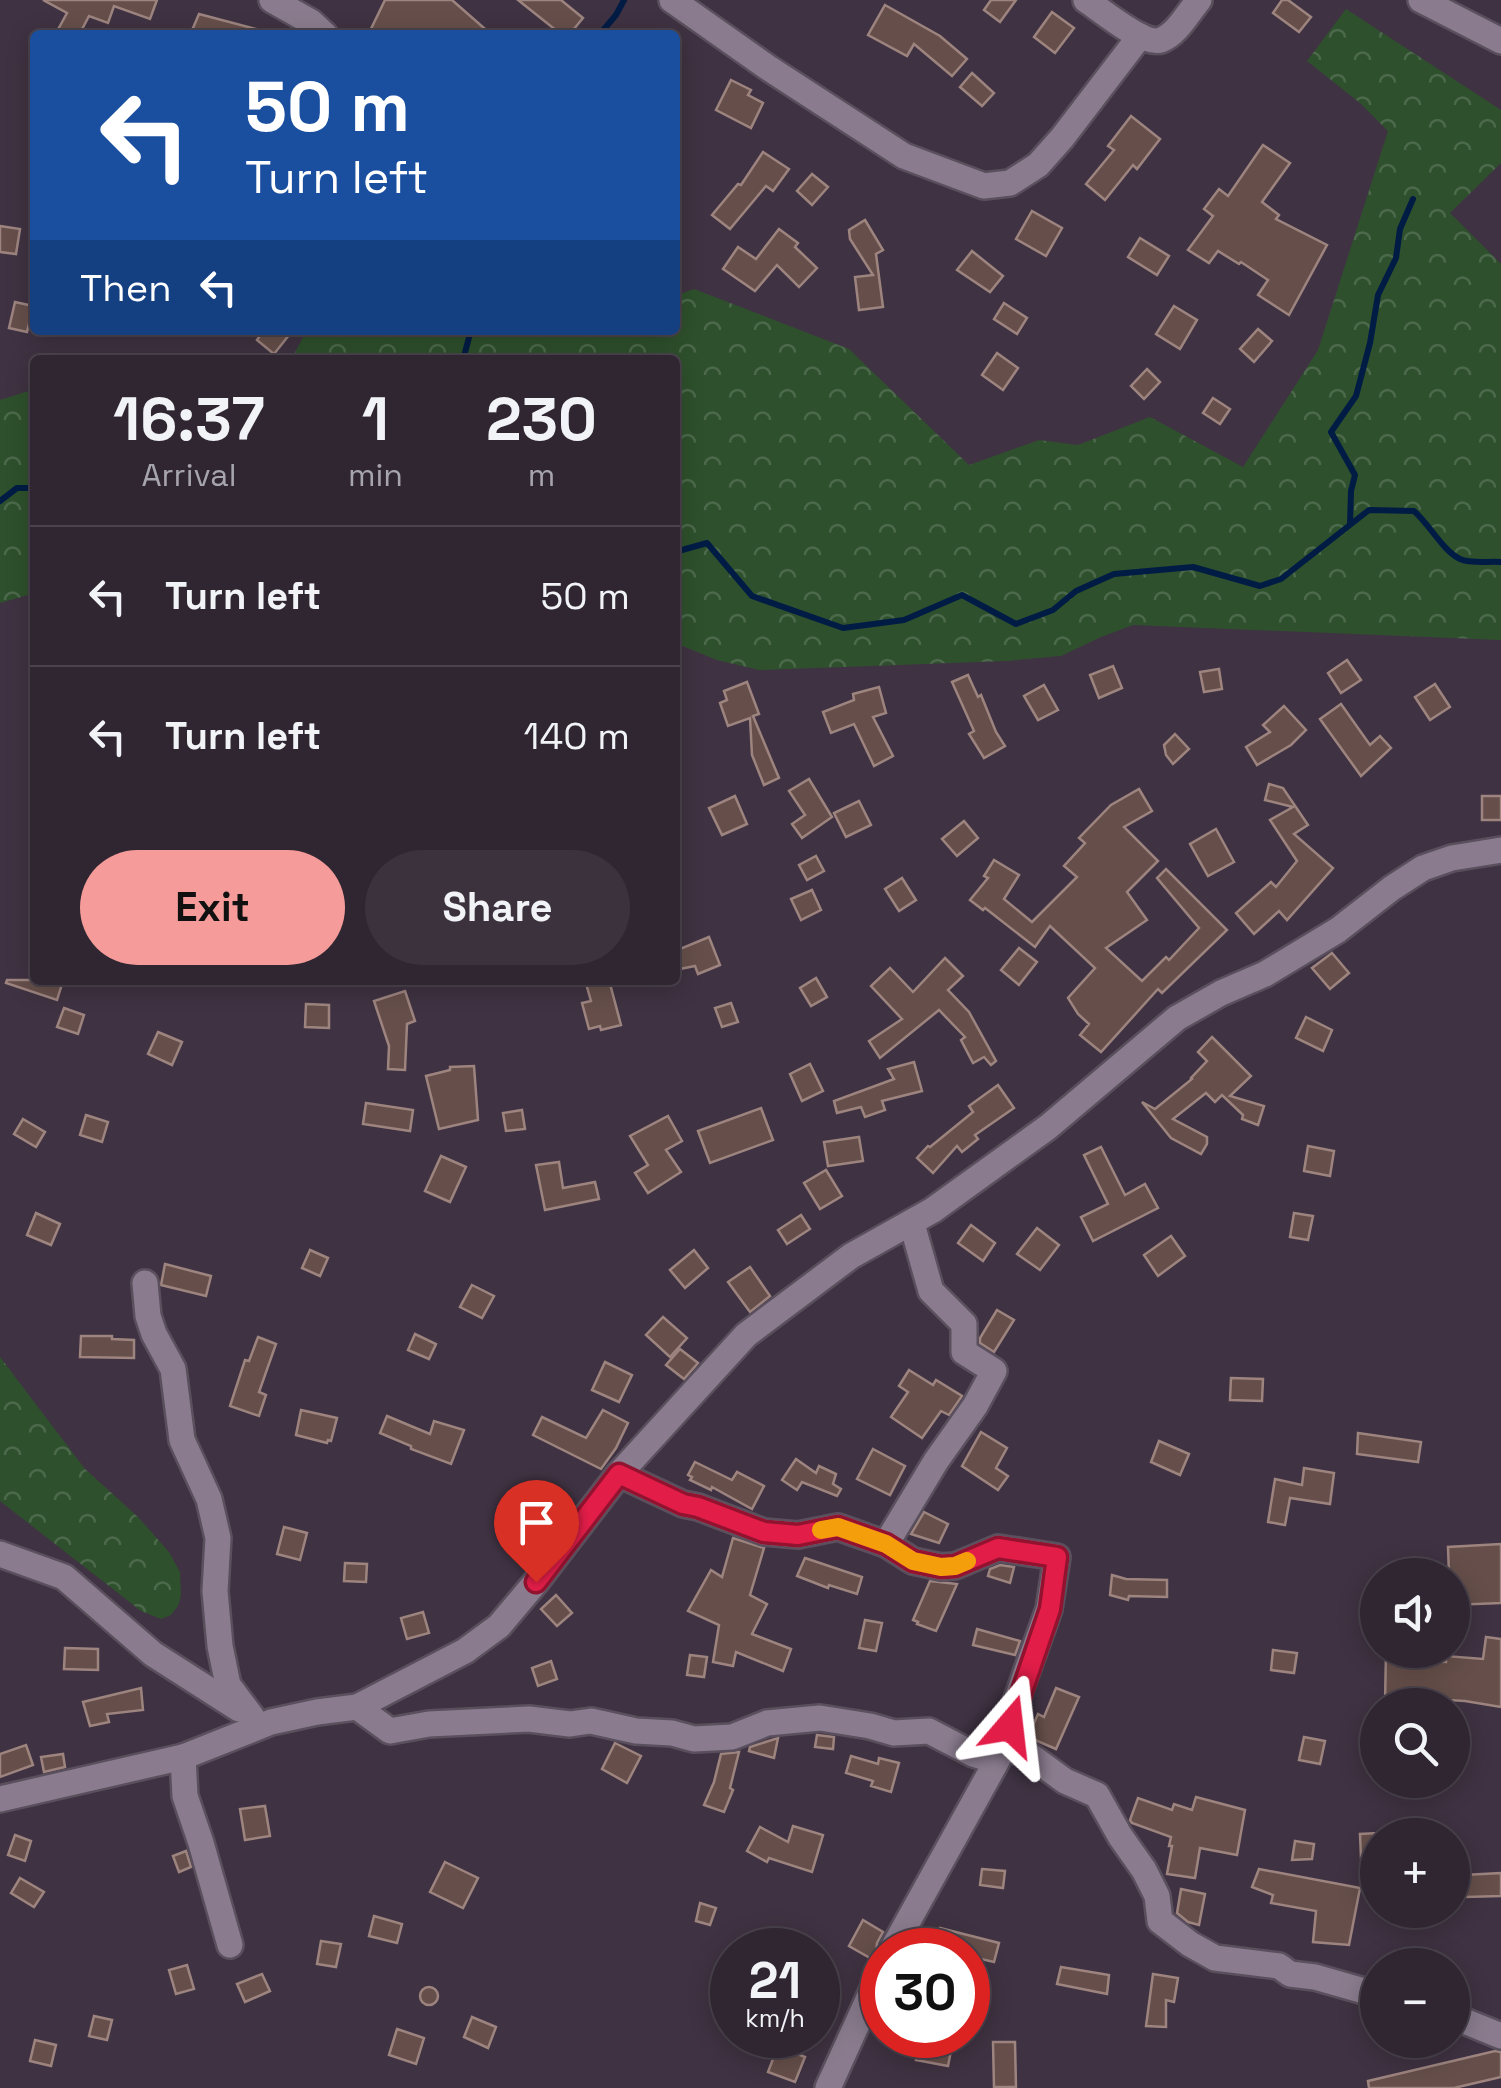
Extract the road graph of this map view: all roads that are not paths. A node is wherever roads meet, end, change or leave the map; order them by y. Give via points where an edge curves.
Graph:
1 (272, 0) edge
2 (672, 0) edge
3 (1086, 0) edge
4 (1198, 0) edge
5 (1421, 0) edge
6 (320, 30) edge
7 (1140, 36) junction
8 (1501, 41) edge
9 (1501, 850) edge
10 (912, 1224) junction
11 (146, 1283) dead end
12 (619, 1474) junction
13 (886, 1544) junction
14 (0, 1554) edge
15 (357, 1708) junction
16 (262, 1720) junction
17 (1000, 1754) junction
18 (183, 1756) junction
19 (0, 1799) edge
20 (904, 1928) edge
21 (230, 1945) dead end
22 (1360, 1989) edge
23 (860, 2017) edge
24 (1470, 2023) edge
25 (1501, 2036) edge
26 (828, 2088) edge

1 - 6 street
2 - 7 street via 904,156 984,186 1010,183 1038,164
3 - 7 street
4 - 7 street via 1164,39
5 - 8 street
9 - 10 street via 1424,868 1266,974 1177,1018 1048,1127
10 - 12 street via 851,1256 746,1336
10 - 13 street via 931,1291 964,1324 964,1352 994,1371
11 - 16 street via 148,1316 174,1369 182,1440 209,1498 218,1538 215,1591 228,1685
12 - 13 street via 764,1532 798,1535 838,1527
12 - 15 street via 499,1626
13 - 17 street via 913,1561 941,1567 998,1548 1057,1557 1050,1609
14 - 16 street via 64,1577 153,1654
15 - 16 street
15 - 17 street via 390,1731 529,1719 590,1721 694,1739 820,1718 894,1733 929,1732 974,1754
16 - 18 street
17 - 20 street
17 - 22 street via 1028,1754 1097,1795 1144,1870 1160,1921 1190,1944 1215,1958 1279,1966
18 - 19 street
18 - 21 street via 185,1796
23 - 26 street
24 - 25 street

